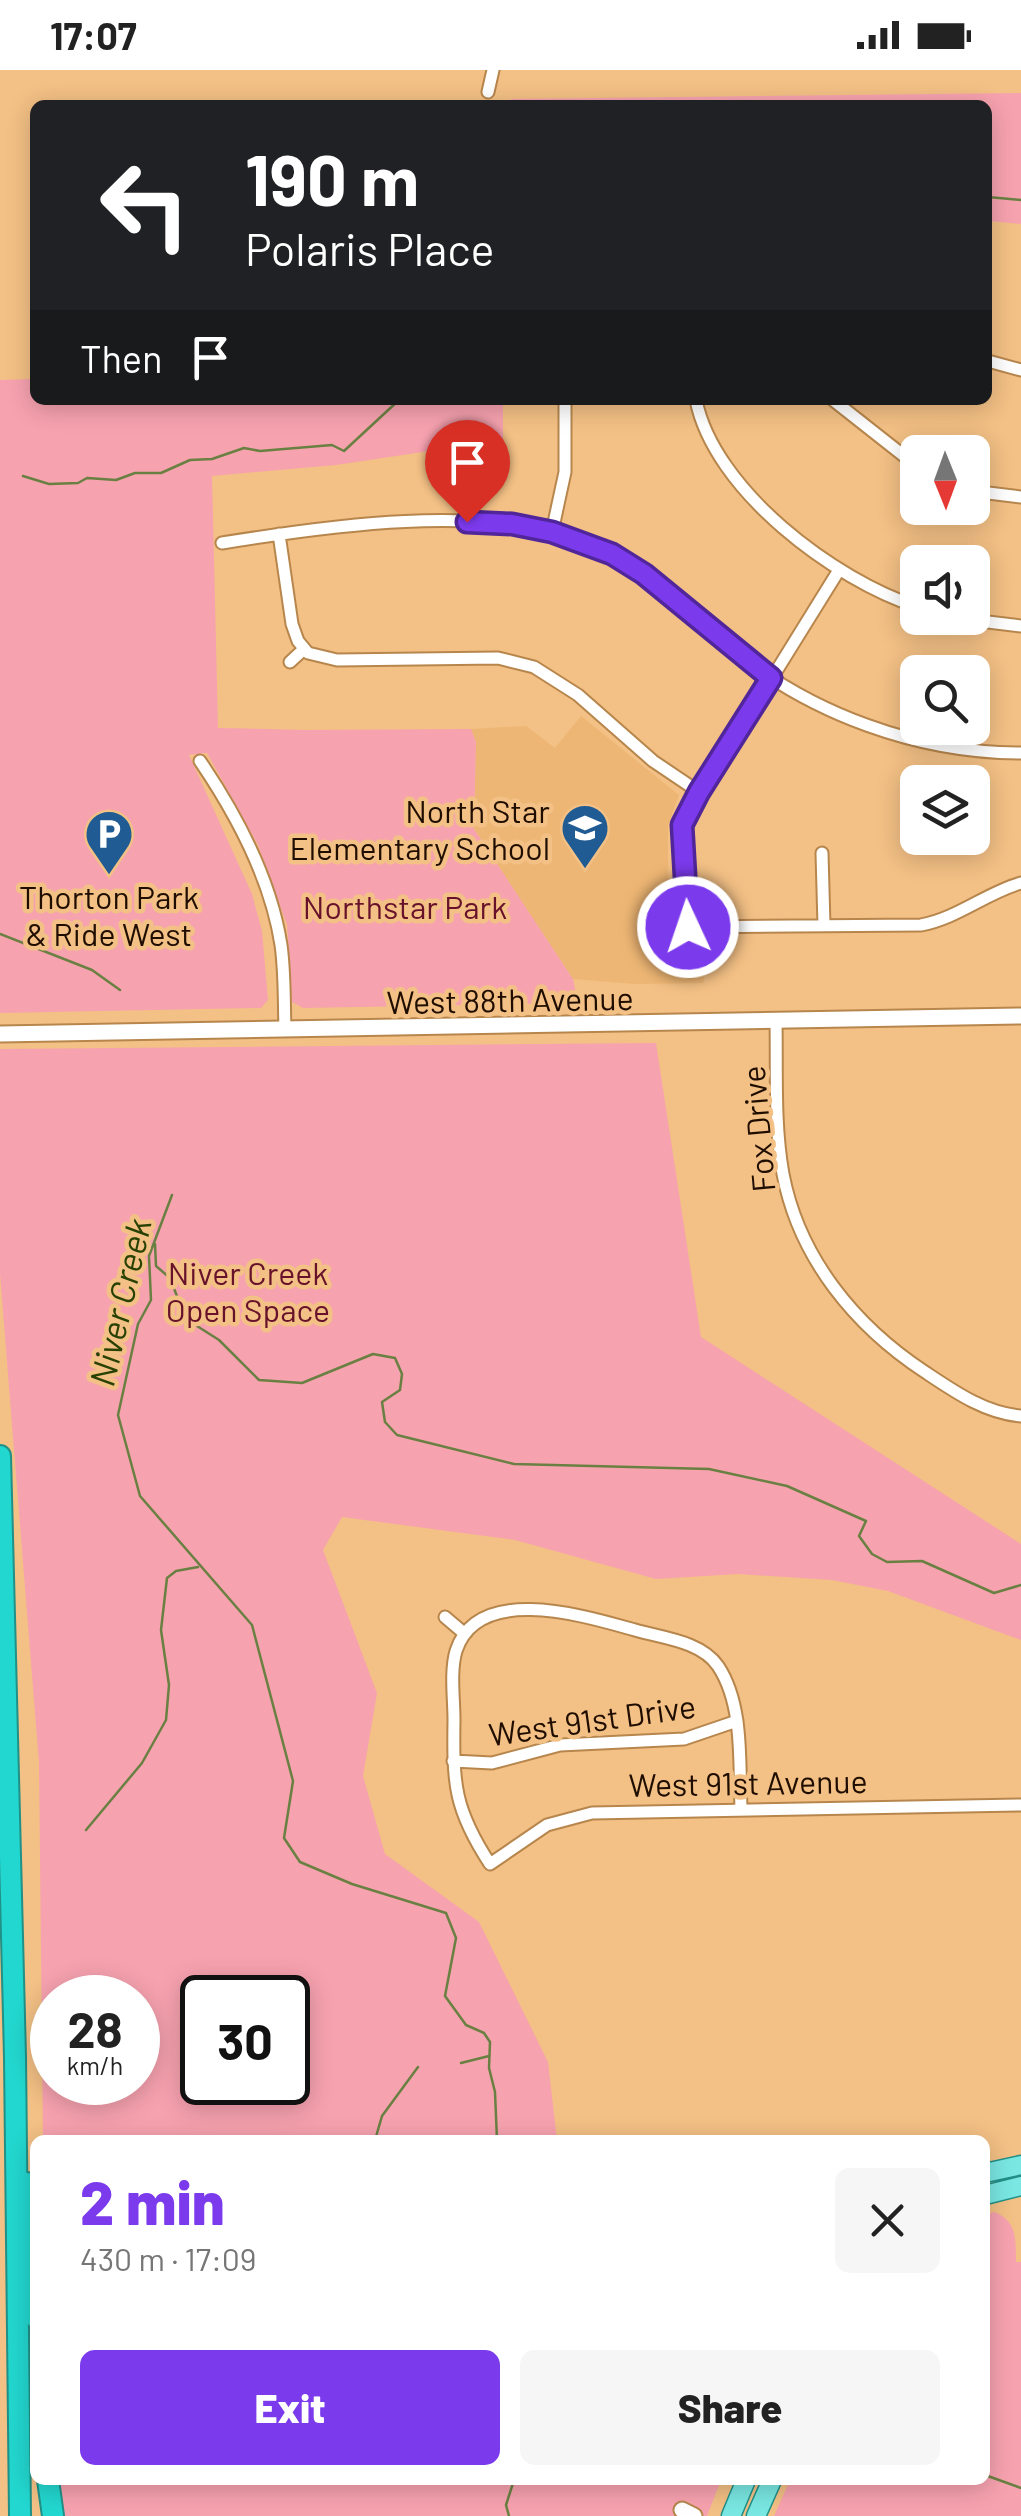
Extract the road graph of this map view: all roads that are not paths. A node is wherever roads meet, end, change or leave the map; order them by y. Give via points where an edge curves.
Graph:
1 (493, 70) edge
2 (488, 92) dead end
3 (992, 362) edge
4 (1021, 370) edge
5 (565, 405) edge
6 (698, 405) edge
7 (839, 405) edge
8 (900, 453) edge
9 (990, 493) edge
10 (1021, 497) edge
11 (552, 532) junction
12 (278, 534) junction
13 (222, 543) dead end
14 (839, 570) junction
15 (900, 600) edge
16 (990, 622) edge
17 (1021, 626) edge
18 (304, 650) junction
19 (290, 662) dead end
20 (771, 678) junction
21 (1021, 753) edge
22 (200, 761) dead end
23 (699, 792) junction
24 (822, 854) dead end
25 (1021, 884) edge
26 (824, 926) junction
27 (1021, 1016) edge
28 (776, 1022) junction
29 (285, 1030) junction
30 (0, 1034) edge
31 (1021, 1416) edge
32 (0, 1456) edge
33 (445, 1617) dead end
34 (466, 1634) junction
35 (736, 1722) junction
36 (453, 1761) junction
37 (1021, 1804) edge
38 (740, 1808) junction
39 (0, 1992) edge
40 (15, 2057) junction
41 (1021, 2165) edge
42 (990, 2172) edge
43 (1021, 2186) edge
44 (990, 2195) edge
45 (30, 2227) edge
46 (49, 2485) edge
47 (744, 2485) edge
48 (770, 2485) edge
49 (9, 2516) edge
50 (20, 2516) edge
51 (53, 2516) edge
52 (731, 2516) edge
53 (756, 2516) edge

1 - 2 street
3 - 4 street
5 - 11 street via 565,472
6 - 14 street via 710,444 731,476
7 - 8 street
9 - 10 street
11 - 12 street via 467,522
11 - 20 street via 630,564
12 - 13 street
12 - 18 street via 290,614
14 - 15 street
14 - 20 street
16 - 17 street
18 - 19 street
18 - 23 street via 337,660 524,663 554,678
20 - 21 street via 881,730 945,746
20 - 23 street
22 - 29 street via 271,902 282,955
23 - 26 street via 682,825 688,927
24 - 26 street
25 - 26 street via 934,922
27 - 28 main road, West 88th Avenue
28 - 29 main road, West 88th Avenue
28 - 31 street, Fox Drive via 782,1171 821,1270 852,1311 900,1355 971,1401
29 - 30 main road, West 88th Avenue
32 - 40 highway
33 - 34 street
34 - 35 street via 491,1616 520,1610 573,1613 680,1642 716,1663
34 - 36 street via 454,1660
35 - 36 street, West 91st Drive via 684,1739 560,1745 492,1763
35 - 38 street
36 - 38 street, West 91st Avenue via 456,1799 490,1864 548,1825 578,1814
37 - 38 street, West 91st Avenue
39 - 49 highway
40 - 45 highway
40 - 50 highway
41 - 42 main road
43 - 44 main road
46 - 51 highway
47 - 52 main road
48 - 53 main road

